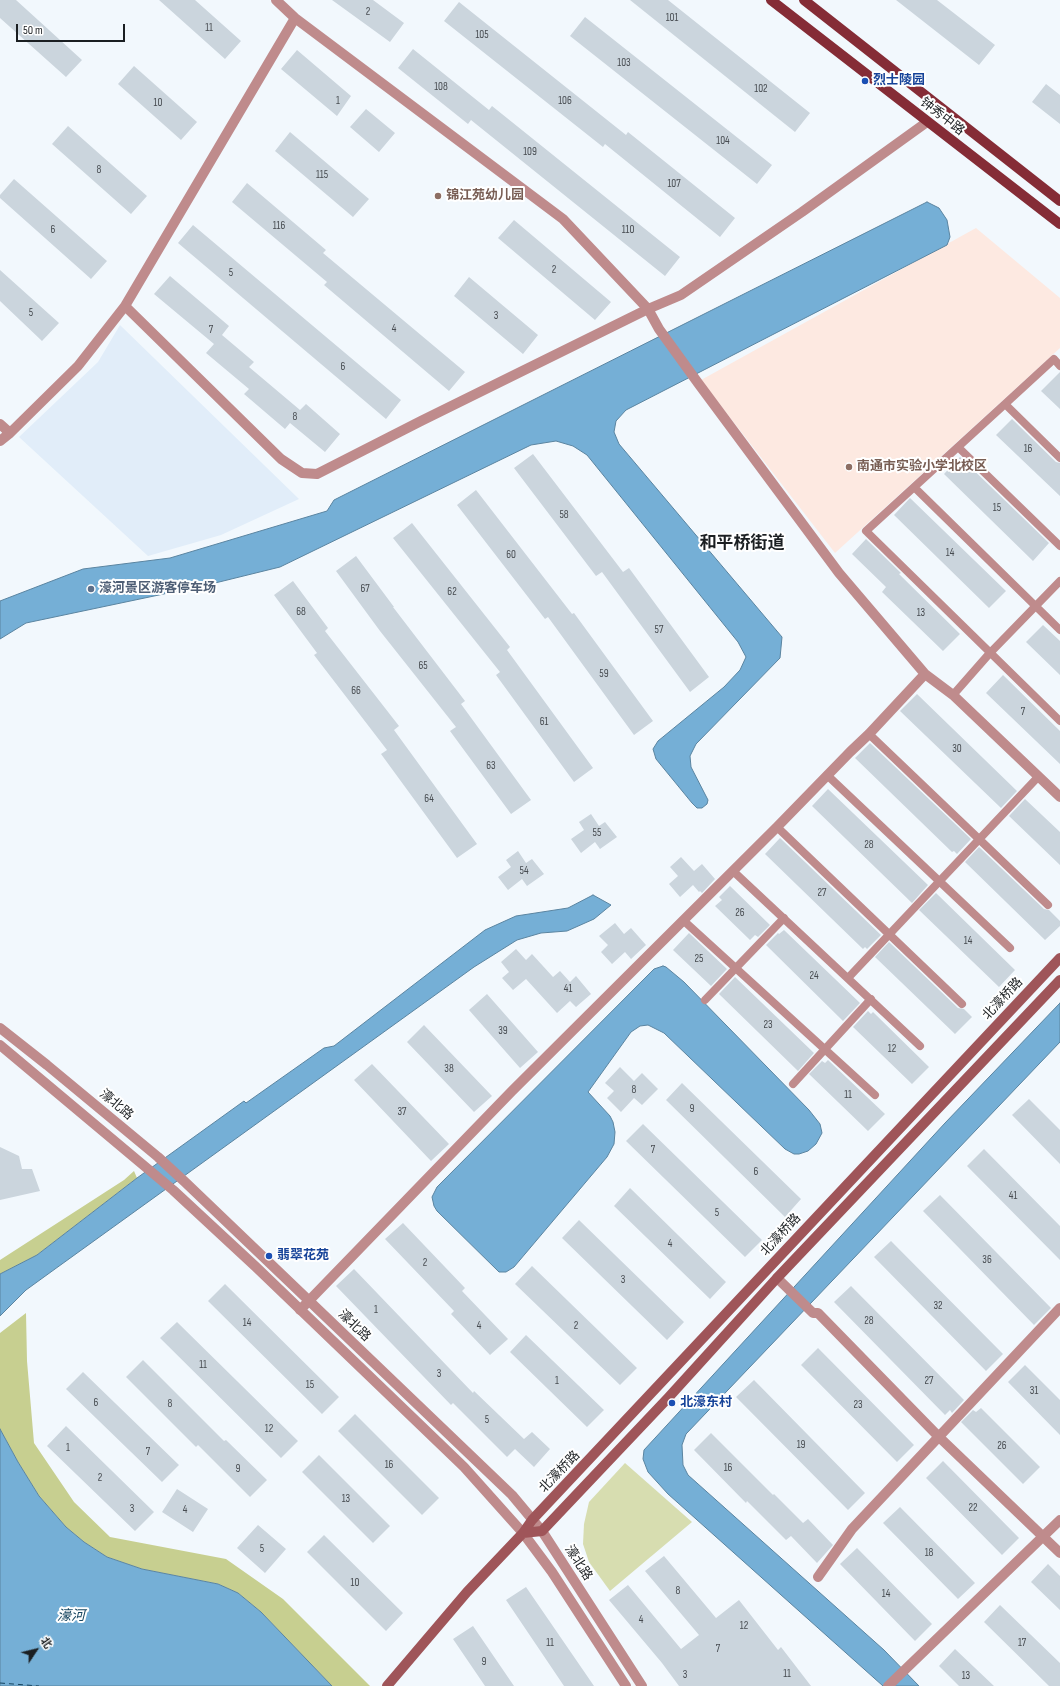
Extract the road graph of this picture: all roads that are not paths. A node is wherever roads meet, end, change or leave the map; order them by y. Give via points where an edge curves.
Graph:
1 (276, 0) edge
2 (771, 0) edge
3 (804, 0) edge
4 (295, 18) junction
5 (927, 122) junction
6 (1060, 201) edge
7 (1060, 224) edge
8 (125, 306) junction
9 (648, 309) junction
10 (1060, 366) edge
11 (1005, 404) junction
12 (0, 424) edge
13 (10, 433) junction
14 (0, 441) edge
15 (958, 447) junction
16 (1060, 458) edge
17 (914, 487) junction
18 (1060, 546) edge
19 (1060, 581) edge
20 (1035, 606) junction
21 (1060, 630) edge
22 (989, 654) junction
23 (925, 674) junction
24 (953, 695) junction
25 (1060, 721) edge
26 (869, 734) junction
27 (827, 775) junction
28 (1038, 777) junction
29 (1060, 797) edge
30 (777, 827) junction
31 (980, 840) junction
32 (733, 871) junction
33 (940, 882) junction
34 (1048, 906) dead end
35 (784, 918) junction
36 (684, 921) junction
37 (890, 935) junction
38 (1010, 948) dead end
39 (1060, 958) edge
40 (736, 969) junction
41 (848, 978) junction
42 (1060, 980) edge
43 (870, 999) junction
44 (705, 1000) dead end
45 (962, 1004) dead end
46 (0, 1028) edge
47 (0, 1045) edge
48 (920, 1046) dead end
49 (824, 1049) junction
50 (792, 1084) dead end
51 (875, 1095) dead end
52 (777, 1278) junction
53 (309, 1300) junction
54 (1060, 1308) edge
55 (300, 1310) junction
56 (938, 1436) junction
57 (532, 1520) junction
58 (1060, 1520) edge
59 (542, 1531) junction
60 (523, 1533) junction
61 (1044, 1537) junction
62 (1060, 1553) edge
63 (818, 1577) dead end
64 (386, 1686) edge
65 (626, 1686) edge
66 (642, 1686) edge
67 (888, 1686) edge

1 - 4 street
2 - 5 main road, 钟秀中路
3 - 6 main road, 钟秀中路
4 - 8 street
4 - 9 street via 563,219
5 - 7 main road, 钟秀中路
5 - 9 street via 687,291
8 - 9 street via 281,459 302,473 317,474
8 - 13 street via 78,366
9 - 23 street via 659,330 839,573
10 - 11 lane via 1054,359
11 - 15 lane
11 - 16 lane
12 - 13 street
13 - 14 street
15 - 17 lane
15 - 18 lane
17 - 20 lane
17 - 22 lane via 866,531
19 - 20 lane
20 - 21 lane
20 - 22 lane
22 - 24 lane
22 - 25 lane
23 - 24 street
23 - 26 street
24 - 28 street
26 - 27 street
26 - 31 lane
27 - 30 street
27 - 33 lane
28 - 29 street
28 - 31 lane
30 - 32 street
30 - 37 lane
31 - 33 lane
31 - 34 lane
32 - 35 lane
32 - 36 street
33 - 37 lane
33 - 38 lane
35 - 40 lane
35 - 41 lane
36 - 40 lane
36 - 53 street via 512,1091
37 - 41 lane
37 - 45 lane
39 - 57 main road, 北濠桥路
40 - 44 lane
40 - 49 lane
41 - 43 lane
42 - 52 main road, 北濠桥路
43 - 48 lane
43 - 49 lane
46 - 53 street, 濠北路 via 158,1157
47 - 55 street, 濠北路 via 147,1167
49 - 50 lane
49 - 51 lane
52 - 56 street via 813,1313 818,1313
52 - 59 main road, 北濠桥路
53 - 55 street
53 - 57 street, 濠北路 via 506,1489
54 - 56 street
55 - 60 street, 濠北路 via 464,1467
56 - 61 street
56 - 63 street via 852,1529
57 - 59 street, 濠北路
57 - 60 main road, 北濠桥路
58 - 61 street
59 - 60 main road
59 - 66 street, 濠北路
60 - 64 main road, 北濠桥路
60 - 65 street, 濠北路 via 552,1572
61 - 62 street
61 - 67 street

